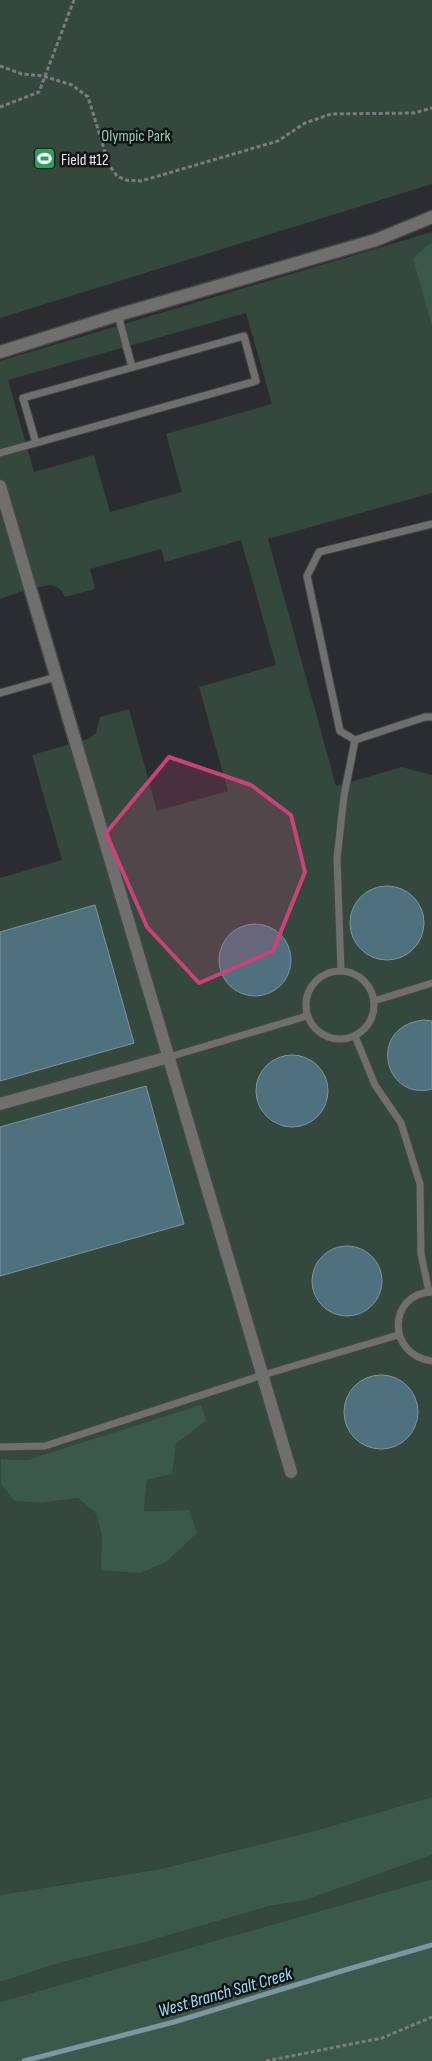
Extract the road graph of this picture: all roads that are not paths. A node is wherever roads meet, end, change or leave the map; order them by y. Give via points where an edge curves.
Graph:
1 (432, 217) edge
2 (118, 315) junction
3 (0, 352) edge
4 (132, 367) junction
5 (36, 443) junction
6 (0, 453) edge
7 (0, 486) edge
8 (432, 524) edge
9 (56, 677) junction
10 (0, 693) edge
11 (432, 717) edge
12 (355, 740) junction
13 (340, 971) junction
14 (432, 984) edge
15 (374, 1001) junction
16 (307, 1016) junction
17 (355, 1036) junction
18 (169, 1057) junction
19 (0, 1104) edge
20 (430, 1292) edge
21 (398, 1335) junction
22 (432, 1361) edge
23 (263, 1375) junction
24 (0, 1447) edge
25 (291, 1472) dead end

1 - 2 street via 376,240
2 - 3 street
2 - 4 lane
4 - 5 lane via 23,398
4 - 5 lane via 244,336 256,381
5 - 6 lane
7 - 9 street
8 - 12 lane via 319,552 306,576 340,731
9 - 10 lane
9 - 18 street
11 - 12 lane
12 - 13 lane via 337,858
13 - 15 lane via 361,978 369,986
13 - 16 lane via 320,977 312,985 306,1000
14 - 15 lane
15 - 17 lane via 372,1019
16 - 17 lane via 313,1027 332,1039 344,1040
16 - 18 lane
17 - 20 lane via 375,1085 401,1123 420,1184 421,1254
18 - 19 street
18 - 23 street
20 - 21 lane via 407,1302 399,1318
21 - 22 lane via 411,1354
21 - 23 lane
23 - 24 lane via 46,1446
23 - 25 street

